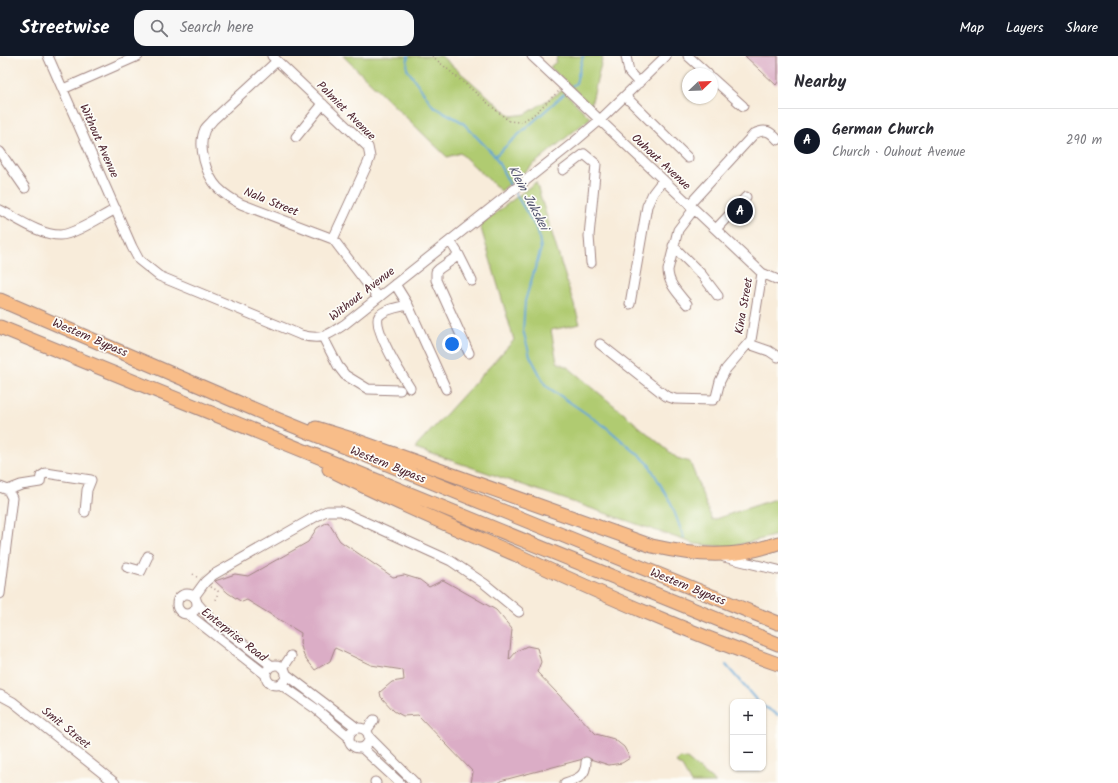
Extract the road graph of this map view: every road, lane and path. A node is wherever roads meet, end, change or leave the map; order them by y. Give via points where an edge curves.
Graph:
1 (48, 56) edge
2 (138, 56) edge
3 (432, 56) edge
4 (532, 56) edge
5 (626, 56) edge
6 (666, 56) edge
7 (688, 56) edge
8 (274, 58) edge
9 (701, 68) edge
10 (638, 83) junction
11 (718, 83) edge
12 (564, 86) junction
13 (63, 89) junction
14 (625, 96) junction
15 (323, 104) junction
16 (743, 106) dead end
17 (600, 120) junction
18 (296, 137) dead end
19 (778, 140) edge
20 (573, 143) junction
21 (0, 152) edge
22 (584, 154) junction
23 (688, 158) dead end
24 (563, 170) dead end
25 (663, 180) junction
26 (25, 188) dead end
27 (746, 196) dead end
28 (691, 207) junction
29 (116, 209) junction
30 (0, 210) edge
31 (716, 230) junction
32 (333, 239) junction
33 (450, 241) junction
34 (674, 246) junction
35 (459, 255) junction
36 (590, 262) dead end
37 (762, 273) junction
38 (778, 280) edge
39 (472, 281) dead end
40 (395, 284) junction
41 (718, 296) dead end
42 (378, 298) junction
43 (0, 300) edge
44 (630, 304) dead end
45 (687, 304) dead end
46 (408, 305) junction
47 (0, 327) edge
48 (323, 337) junction
49 (600, 344) dead end
50 (749, 344) junction
51 (469, 353) dead end
52 (778, 357) edge
53 (410, 388) dead end
54 (446, 389) dead end
55 (400, 390) dead end
56 (279, 420) junction
57 (264, 434) junction
58 (7, 491) edge
59 (85, 512) dead end
60 (778, 543) edge
61 (715, 555) junction
62 (148, 556) dead end
63 (127, 567) dead end
64 (778, 570) edge
65 (0, 594) edge
66 (195, 600) junction
67 (519, 612) dead end
68 (188, 614) junction
69 (778, 623) edge
70 (778, 644) edge
71 (291, 656) dead end
72 (778, 664) edge
73 (272, 666) junction
74 (284, 671) junction
75 (266, 675) junction
76 (280, 684) junction
77 (0, 695) edge
78 (374, 720) dead end
79 (357, 728) junction
80 (368, 734) junction
81 (349, 737) junction
82 (362, 748) junction
83 (586, 762) dead end
84 (115, 783) edge
85 (400, 783) edge
86 (415, 783) edge
87 (565, 783) edge

1 - 13 street, Without Avenue
2 - 13 street
3 - 12 path via 509,121 520,122 532,116
4 - 12 street, Ouhout Avenue
5 - 10 street via 630,72
6 - 10 street, Without Avenue
7 - 9 street
8 - 15 street, Palmiet Avenue
8 - 32 street, Nala Street via 205,129 202,151 205,163 217,187 227,197
10 - 14 street, Without Avenue
11 - 16 street
12 - 17 street, Ouhout Avenue
13 - 29 street, Without Avenue
14 - 17 street, Without Avenue
14 - 23 street
15 - 18 street
15 - 32 street, Palmiet Avenue via 368,147 370,158
17 - 20 street, Without Avenue
17 - 25 street, Ouhout Avenue
19 - 28 street via 764,130 754,134
20 - 22 street
20 - 33 street, Without Avenue
21 - 26 street
22 - 24 street
22 - 36 street via 594,161 596,166 589,236
25 - 28 street, Ouhout Avenue
25 - 44 street via 647,206
27 - 31 street
28 - 31 street, Ouhout Avenue
28 - 34 street
29 - 30 street via 60,235 41,230
29 - 48 street, Without Avenue via 139,260 159,276 301,335
31 - 37 street, Ouhout Avenue
32 - 42 street
33 - 35 street
33 - 40 street, Without Avenue
34 - 41 street via 708,281
34 - 45 street via 668,275
35 - 39 street
35 - 51 street via 442,266 436,272 436,276
37 - 38 street, Ouhout Avenue
37 - 50 street, Kina Street
40 - 42 street, Without Avenue
40 - 46 street
42 - 48 street, Without Avenue via 345,324
43 - 56 highway, Western Bypass
46 - 53 street via 382,313 377,323 394,364
46 - 54 street
47 - 57 highway, Western Bypass
48 - 55 street via 345,375 368,389
49 - 50 street, Kina Street via 666,396 676,399 713,400 722,376
50 - 52 street
56 - 61 highway via 358,441 630,539 672,550
56 - 69 highway, Western Bypass
57 - 70 highway, Western Bypass
57 - 72 highway via 427,517 714,642
58 - 59 street via 21,485 40,482 41,476 46,473 91,480 87,490
58 - 65 street via 12,498
60 - 61 highway via 750,551
61 - 64 street
62 - 63 street via 141,571
66 - 67 street via 205,582 213,575 322,513 336,510 452,561
66 - 68 street via 195,609
66 - 68 street via 184,594 178,600 178,609
66 - 73 street, Enterprise Road via 212,619
68 - 75 street, Enterprise Road
71 - 74 street
73 - 74 street via 276,665
73 - 75 street
74 - 76 street via 284,681
74 - 79 street
75 - 76 street via 270,683
76 - 81 street via 316,709
77 - 84 street, Smit Street via 13,702
78 - 80 street
79 - 80 street
79 - 81 street
80 - 82 street via 368,744
80 - 86 street
81 - 82 street via 353,746
82 - 85 street
83 - 87 street via 581,777

